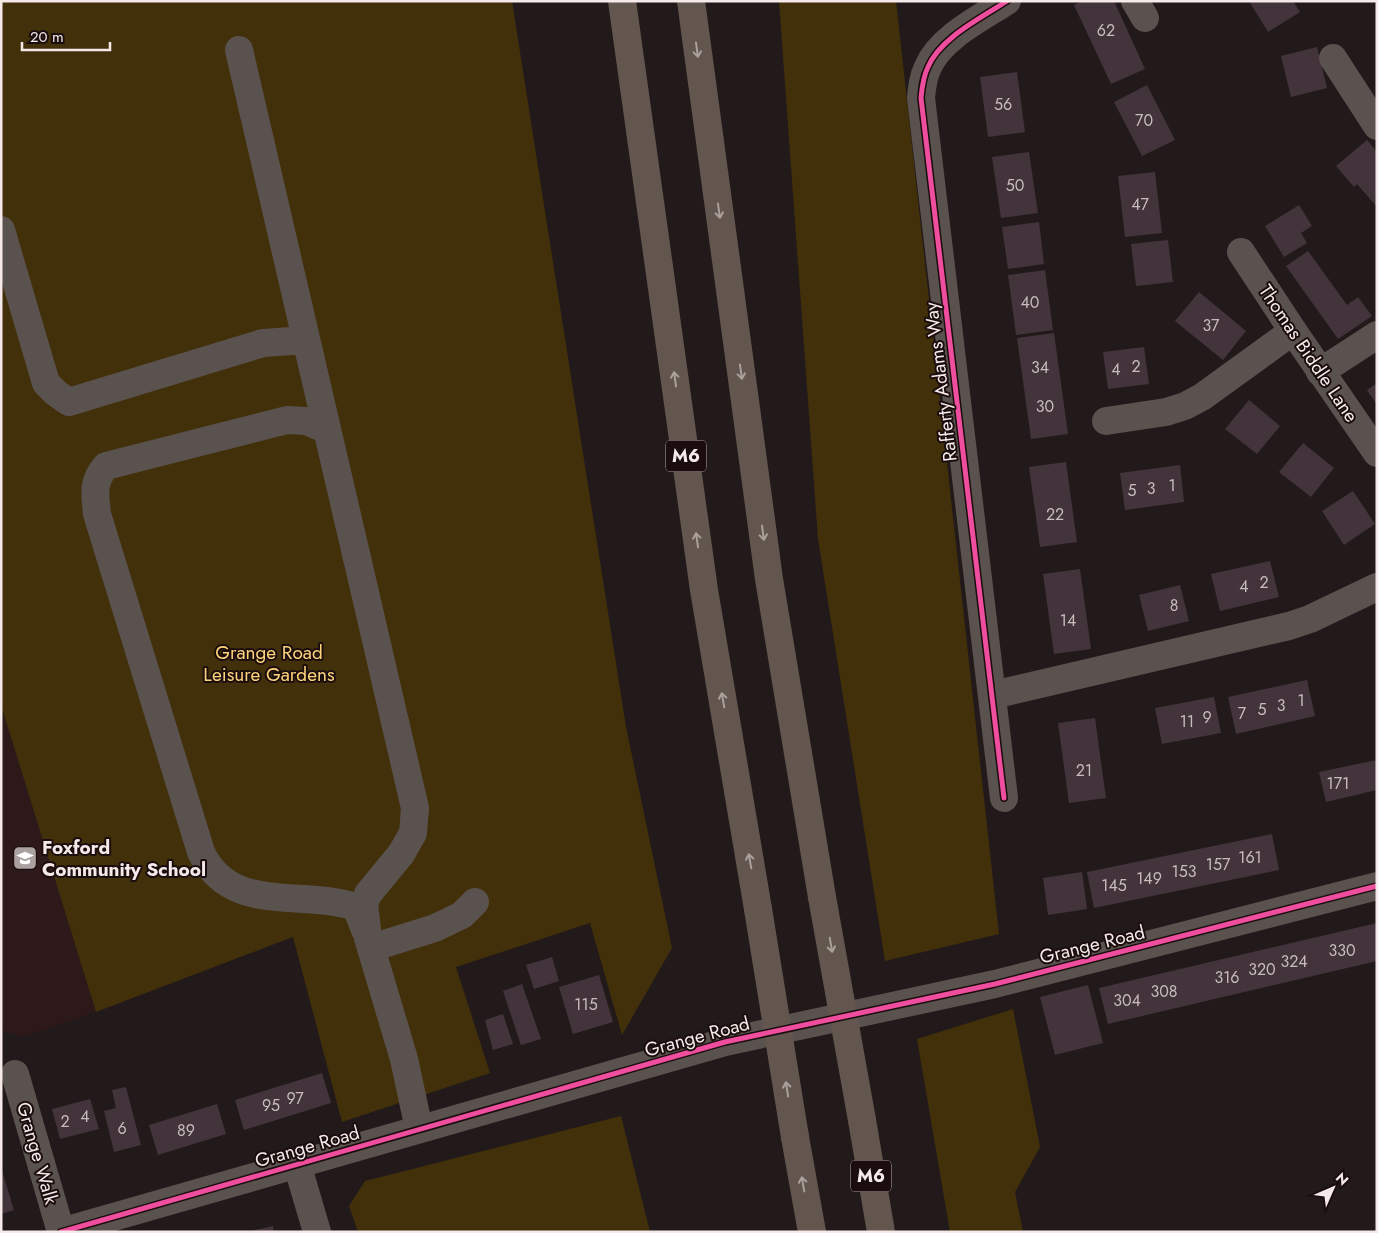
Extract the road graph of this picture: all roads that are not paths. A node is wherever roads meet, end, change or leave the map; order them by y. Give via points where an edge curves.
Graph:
1 (622, 1) edge
2 (691, 1) edge
3 (1006, 1) edge
4 (239, 50) dead end
5 (1333, 58) dead end
6 (1377, 126) edge
7 (1, 230) edge
8 (1241, 252) dead end
9 (1293, 331) junction
10 (1377, 335) edge
11 (306, 340) junction
12 (1320, 372) junction
13 (1106, 421) dead end
14 (327, 430) junction
15 (1377, 453) edge
16 (1377, 587) edge
17 (993, 695) junction
18 (1004, 798) dead end
19 (1377, 886) edge
20 (475, 902) dead end
21 (370, 943) junction
22 (15, 1074) dead end
23 (419, 1129) junction
24 (297, 1164) junction
25 (61, 1232) edge
26 (317, 1232) edge
27 (812, 1232) edge
28 (881, 1232) edge

27 -> 1 highway, M6, bridge via 704,590
2 -> 28 highway, M6, bridge via 769,579
3 - 17 street, Rafferty Adams Way via 935,54 928,67 921,98
4 - 11 street
5 - 6 street
7 - 11 street via 46,383 69,402 263,343
8 - 9 street, Thomas Biddle Lane
9 - 12 street, Thomas Biddle Lane
9 - 13 street via 1185,406
10 - 12 street
11 - 14 street
12 - 15 street, Thomas Biddle Lane
14 - 21 street via 415,808 413,833 364,904
14 - 21 street via 306,421 278,422 106,466 98,475 94,489 97,514 207,865 233,888 265,897 339,901 356,907
16 - 17 street via 1310,620 1289,626
17 - 18 street, Rafferty Adams Way
19 - 23 street, Grange Road via 995,984 725,1042
20 - 21 street via 462,915 435,928
21 - 23 street via 404,1059
22 - 25 street, Grange Walk
23 - 24 street, Grange Road
24 - 25 street, Grange Road
24 - 26 street

